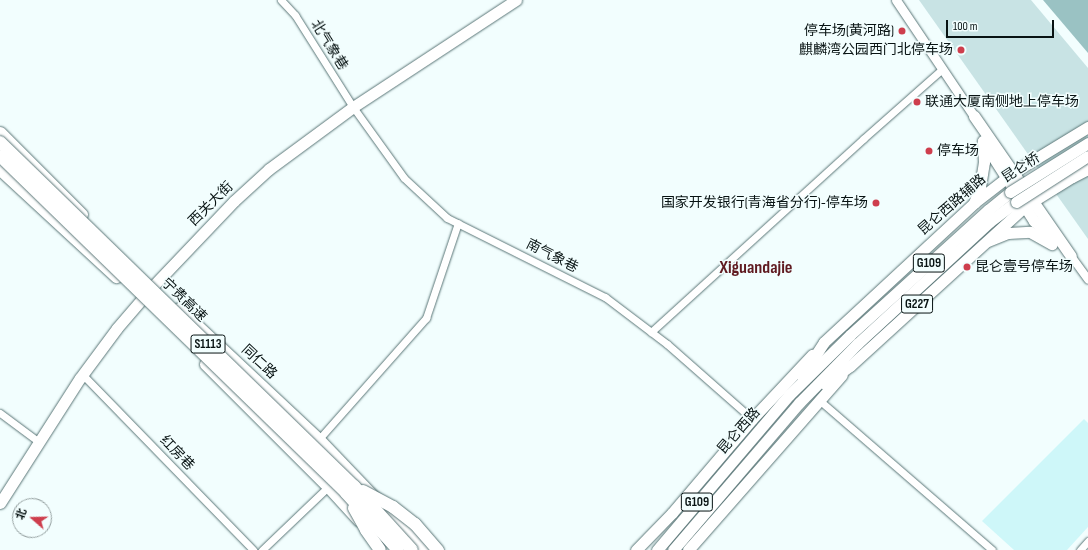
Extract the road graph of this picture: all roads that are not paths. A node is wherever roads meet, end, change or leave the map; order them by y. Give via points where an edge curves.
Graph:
1 (281, 0) edge
2 (516, 0) edge
3 (896, 0) edge
4 (942, 69) junction
5 (353, 107) junction
6 (974, 116) junction
7 (1086, 128) edge
8 (0, 132) edge
9 (983, 141) junction
10 (0, 142) edge
11 (1088, 143) edge
12 (0, 156) edge
13 (1088, 156) edge
14 (0, 170) edge
15 (1088, 170) edge
16 (1010, 175) junction
17 (974, 203) junction
18 (1028, 204) junction
19 (458, 223) junction
20 (985, 242) junction
21 (1072, 256) junction
22 (1088, 279) edge
23 (154, 285) junction
24 (141, 300) junction
25 (651, 332) junction
26 (853, 340) junction
27 (824, 342) junction
28 (850, 366) junction
29 (82, 375) junction
30 (789, 395) junction
31 (819, 400) junction
32 (799, 403) junction
33 (0, 413) edge
34 (752, 419) junction
35 (319, 439) junction
36 (39, 442) junction
37 (715, 462) junction
38 (758, 470) junction
39 (328, 487) junction
40 (350, 489) junction
41 (0, 503) edge
42 (1088, 541) edge
43 (253, 550) edge
44 (262, 550) edge
45 (380, 550) edge
46 (385, 550) edge
47 (398, 550) edge
48 (412, 550) edge
49 (425, 550) edge
50 (438, 550) edge
51 (636, 550) edge
52 (657, 550) edge
53 (672, 550) edge
54 (688, 550) edge
55 (992, 550) edge
56 (1080, 550) edge

1 - 5 street, 北气象巷 via 294,15
2 - 5 main road, 西关大街
3 - 4 main road
4 - 6 main road
4 - 25 street
5 - 19 street, 南气象巷 via 404,178 446,218
5 - 23 main road, 西关大街 via 269,169 234,201
6 - 9 main road
6 - 16 main road
7 - 16 main road, 昆仑西路辅路 / G227
8 - 23 main road, 同仁路
9 - 16 main road
9 - 17 main road via 984,162 980,187
10 - 40 highway, 宁贵高速 / S1113, bridge
11 - 26 main road, 昆仑桥 / G109, bridge via 1010,192 988,210
12 - 40 highway, 宁贵高速 / S1113, bridge
13 - 26 main road, 昆仑桥 / G109, bridge via 989,222
14 - 24 main road
15 - 18 main road, G227
16 - 17 main road, 昆仑西路辅路 / G227
16 - 18 main road
17 - 27 main road, 昆仑西路辅路 / G227
18 - 20 main road, G227
18 - 21 main road via 1034,221
19 - 25 street, 南气象巷 via 605,297
19 - 35 street via 426,318
20 - 21 main road via 1008,233 1030,232
20 - 28 main road, G227
21 - 22 street
23 - 24 main road, 西关大街
23 - 35 main road, 同仁路
24 - 29 main road, 西关大街
24 - 39 main road
25 - 34 street, 南气象巷
26 - 30 main road, 昆仑西路 / G109
26 - 32 main road, 昆仑西路 / G109
27 - 30 main road, 昆仑西路辅路 / G227
27 - 34 main road
28 - 31 main road
28 - 32 main road, G227
29 - 36 main road, 西关大街
29 - 43 street, 红房巷
30 - 37 main road via 770,408 749,433
30 - 52 main road, 昆仑西路 / G109
31 - 38 main road
31 - 55 street
32 - 38 main road via 791,422 770,448
32 - 53 main road, 昆仑西路 / G109
33 - 36 street
34 - 37 main road
35 - 49 main road, 同仁路
36 - 41 main road, 西关大街
37 - 51 main road via 672,513
38 - 54 main road
39 - 44 street
39 - 46 main road
40 - 45 highway, bridge via 366,530
40 - 47 highway, 宁贵高速 / S1113, bridge
40 - 48 highway, 宁贵高速 / S1113, bridge
40 - 50 highway, bridge via 393,507 415,524
42 - 56 street

